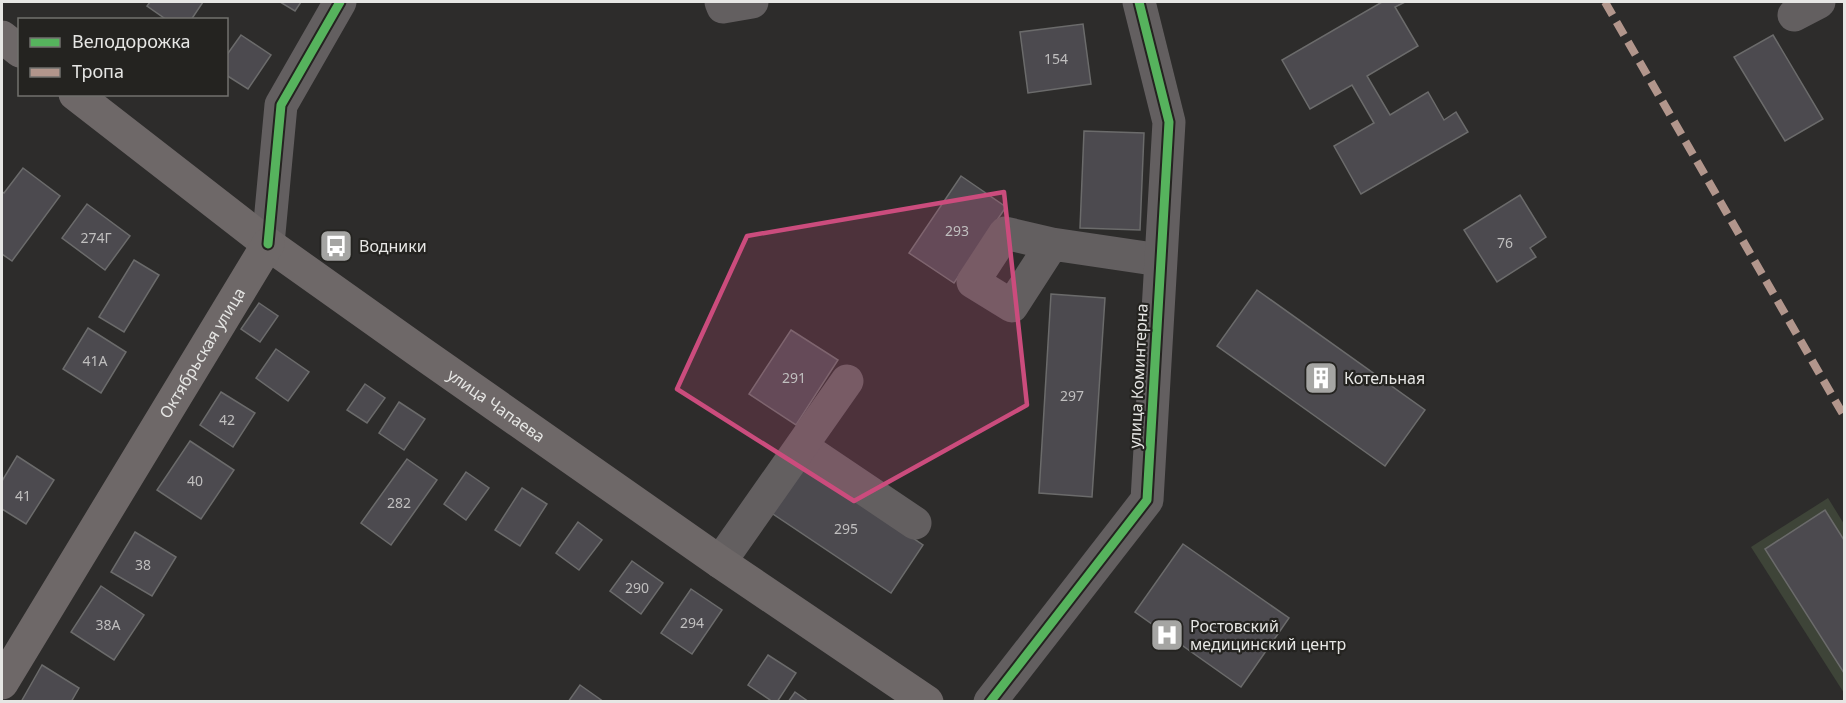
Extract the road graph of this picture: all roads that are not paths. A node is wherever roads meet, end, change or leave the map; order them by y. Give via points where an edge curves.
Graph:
1 (340, 2) edge
2 (1139, 2) edge
3 (2, 38) edge
4 (18, 50) edge
5 (78, 96) edge
6 (268, 244) junction
7 (1052, 244) dead end
8 (1160, 260) junction
9 (847, 381) dead end
10 (802, 447) junction
11 (915, 523) dead end
12 (720, 562) junction
13 (2, 683) edge
14 (927, 702) edge
15 (990, 702) edge

1 - 6 street, Октябрьская улица via 281,105
2 - 8 street, улица Коминтерна via 1169,122
3 - 4 main road
5 - 6 main road, улица Чапаева
6 - 12 main road, улица Чапаева
6 - 13 main road, Октябрьская улица
7 - 8 street
8 - 15 street, улица Коминтерна via 1147,500
9 - 10 street
10 - 11 street
10 - 12 street
12 - 14 main road, улица Чапаева

